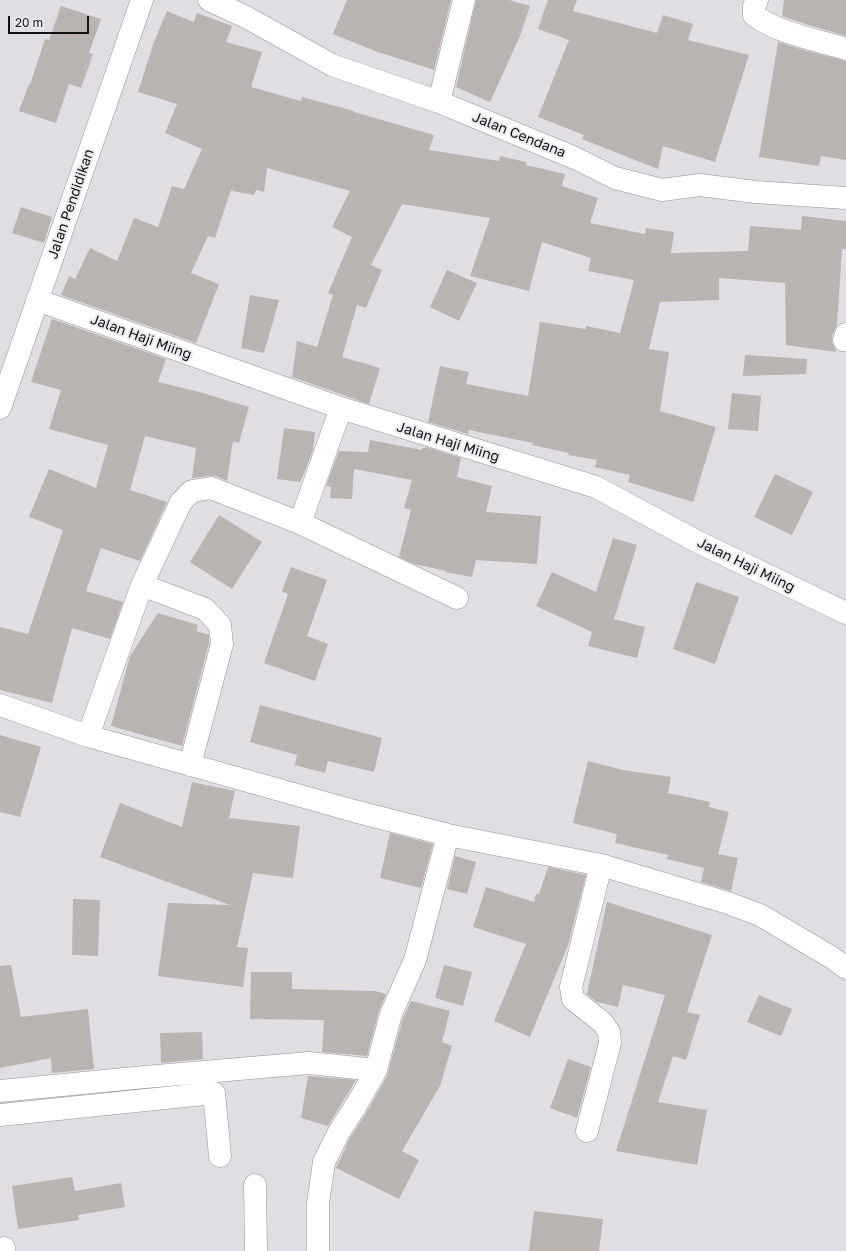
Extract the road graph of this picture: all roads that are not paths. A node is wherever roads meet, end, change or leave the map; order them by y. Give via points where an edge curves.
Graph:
1 (142, 0) edge
2 (210, 0) edge
3 (464, 0) edge
4 (757, 0) edge
5 (846, 49) edge
6 (440, 102) junction
7 (846, 198) edge
8 (37, 300) junction
9 (5, 374) edge
10 (0, 408) edge
11 (341, 408) junction
12 (300, 523) junction
13 (142, 585) junction
14 (457, 598) dead end
15 (846, 613) edge
16 (0, 705) edge
17 (88, 736) junction
18 (190, 765) junction
19 (448, 835) junction
20 (602, 865) junction
21 (846, 968) edge
22 (376, 1070) junction
23 (0, 1091) edge
24 (0, 1114) edge
25 (587, 1131) dead end
26 (220, 1156) dead end
27 (254, 1184) dead end
28 (256, 1251) edge
29 (318, 1251) edge

1 - 8 street, Jalan Pendidikan
2 - 6 street, Jalan Cendana via 332,64
3 - 6 street
4 - 5 street via 754,15 762,21 779,29
6 - 7 street, Jalan Cendana via 575,158 615,178 662,190 700,185 755,192
8 - 9 street, Jalan Pendidikan
8 - 11 street, Jalan Haji Miing
9 - 10 street, Jalan Pendidikan
11 - 12 street
11 - 15 street, Jalan Haji Miing via 596,487 698,542
12 - 13 street via 211,488 192,491 181,502
12 - 14 street
13 - 17 street
13 - 18 street via 205,609 220,624 222,644
16 - 17 street
17 - 18 street
18 - 19 street
19 - 20 street
19 - 22 street via 415,960 391,1014
20 - 21 street via 760,915
20 - 25 street via 571,987 573,999 603,1023 609,1032 610,1043
22 - 23 street via 309,1063
22 - 29 street via 324,1162 318,1203
24 - 26 street via 214,1093
27 - 28 street

